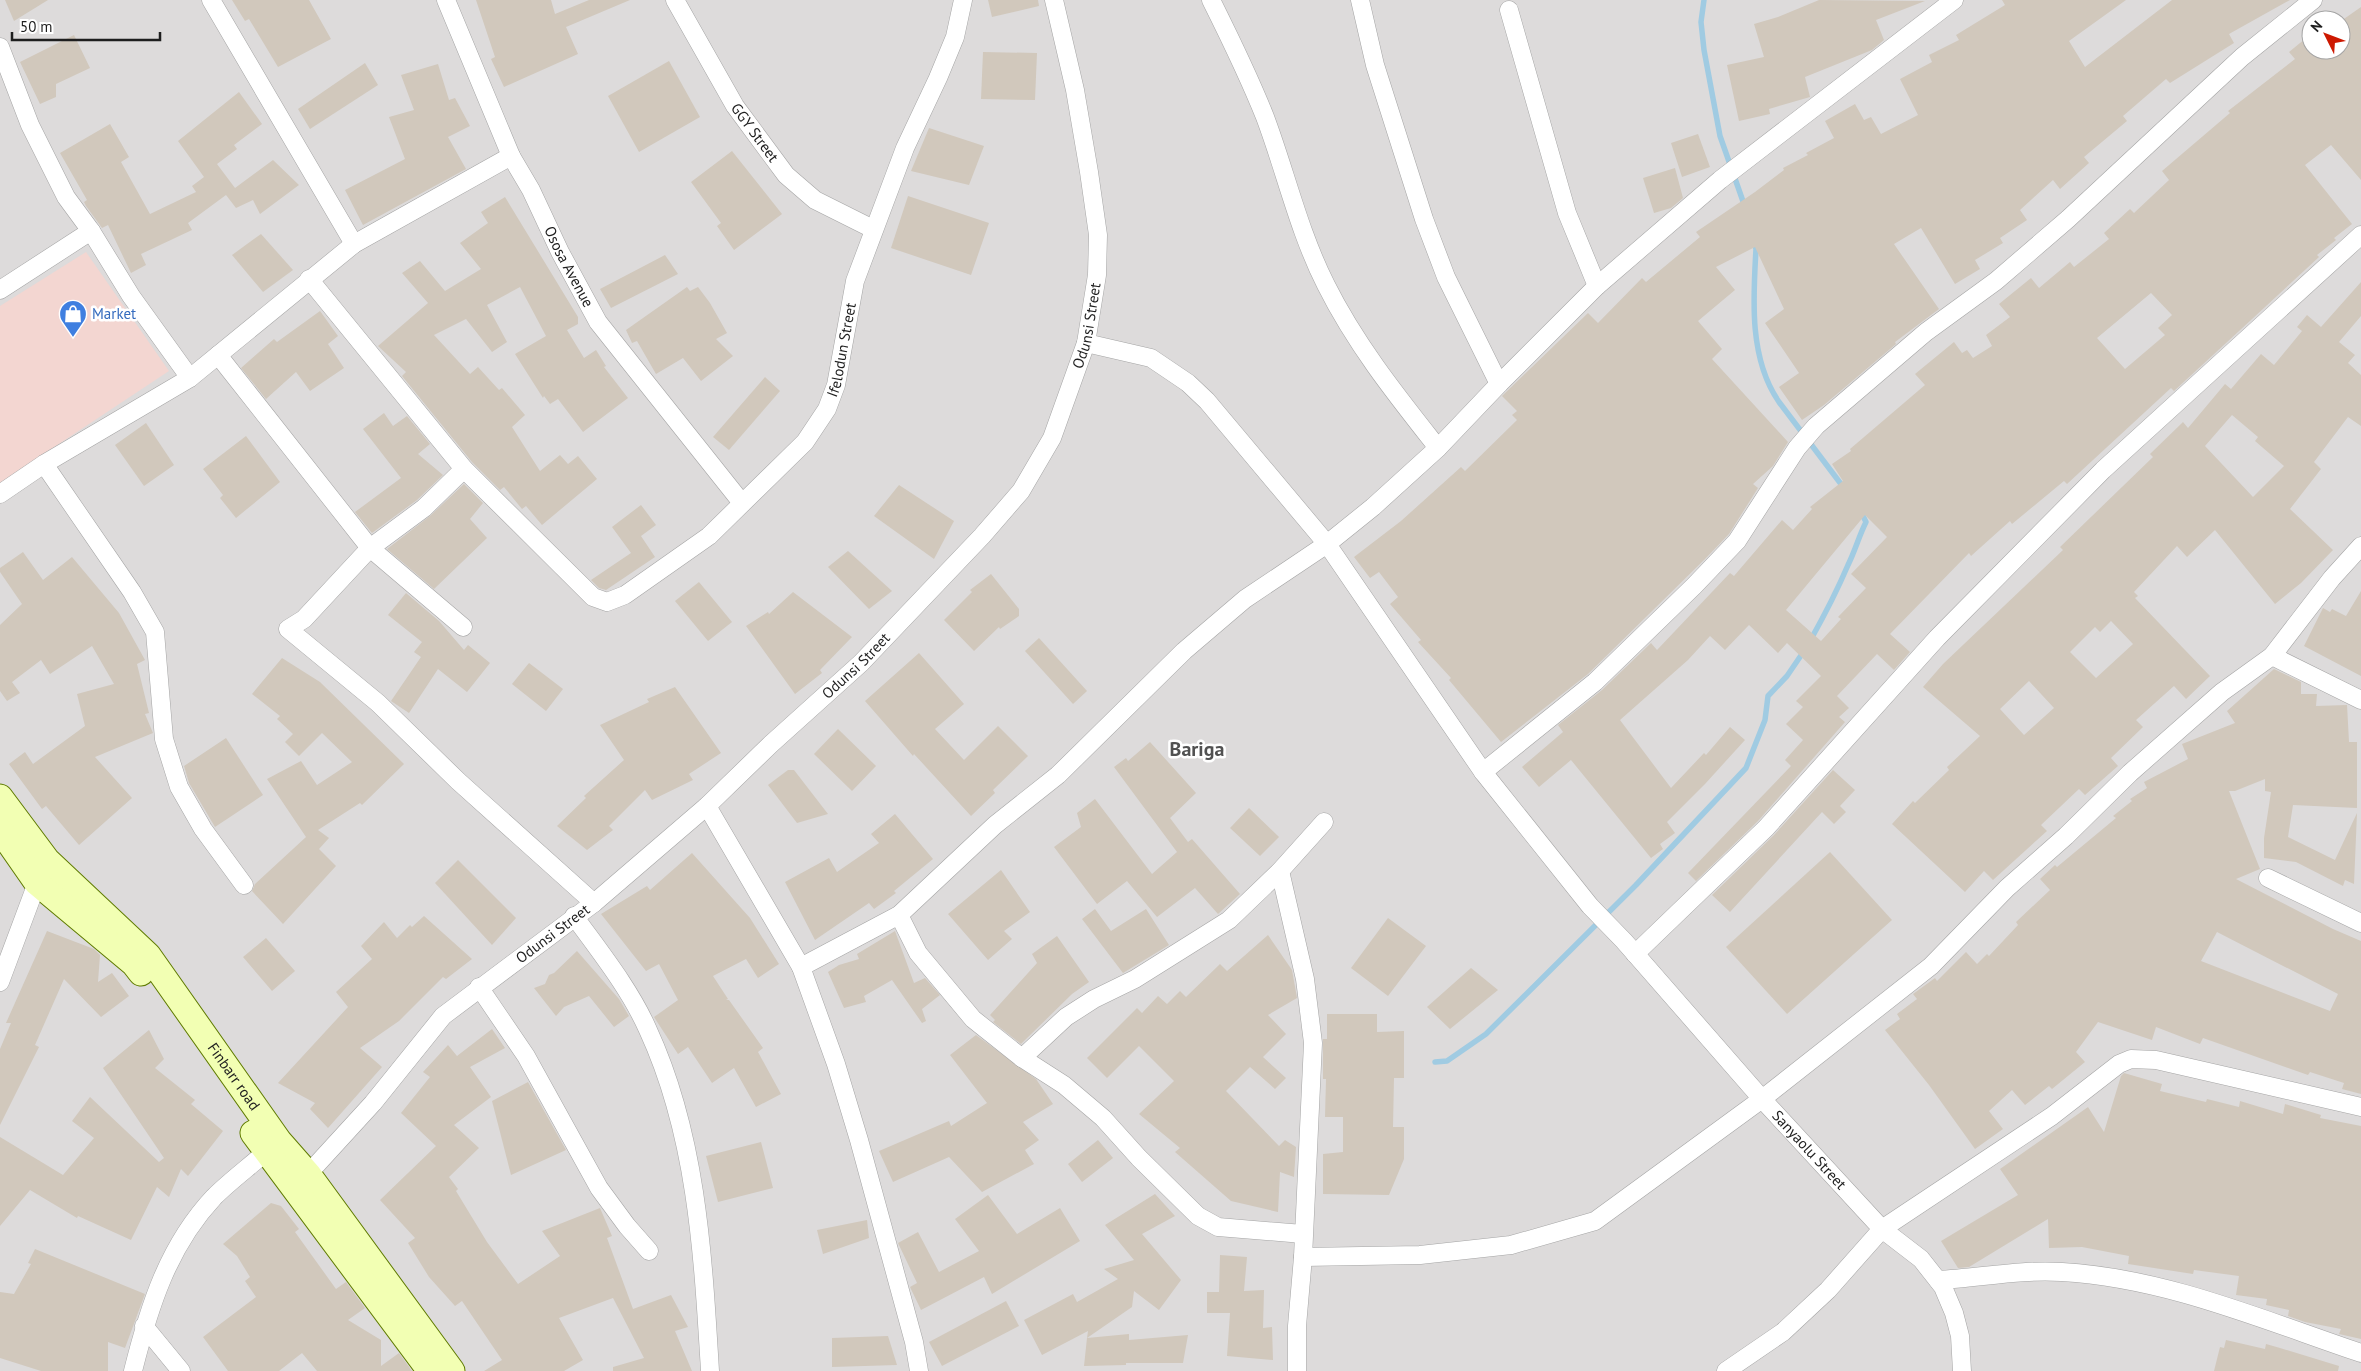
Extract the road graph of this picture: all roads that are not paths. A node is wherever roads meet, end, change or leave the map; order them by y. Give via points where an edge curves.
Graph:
1 (211, 0) edge
2 (446, 0) edge
3 (674, 0) edge
4 (963, 0) edge
5 (1054, 0) edge
6 (1211, 0) edge
7 (1360, 0) edge
8 (1954, 0) edge
9 (2313, 0) edge
10 (1509, 10) dead end
11 (0, 47) edge
12 (511, 156) junction
13 (873, 229) junction
14 (91, 231) junction
15 (2361, 235) edge
16 (354, 244) junction
17 (309, 279) junction
18 (1597, 286) junction
19 (0, 290) edge
20 (1086, 343) junction
21 (218, 355) junction
22 (190, 378) junction
23 (1499, 384) junction
24 (1438, 448) junction
25 (44, 464) junction
26 (464, 469) junction
27 (0, 494) edge
28 (742, 503) junction
29 (1327, 544) junction
30 (2361, 546) edge
31 (370, 548) junction
32 (463, 627) dead end
33 (2272, 656) junction
34 (2361, 700) edge
35 (1483, 772) junction
36 (0, 797) edge
37 (707, 806) junction
38 (1324, 822) dead end
39 (0, 830) edge
40 (47, 860) junction
41 (1280, 871) junction
42 (2268, 878) dead end
43 (36, 883) junction
44 (244, 885) dead end
45 (594, 902) junction
46 (899, 914) junction
47 (574, 916) junction
48 (2361, 923) edge
49 (1635, 954) junction
50 (801, 967) junction
51 (0, 982) edge
52 (479, 987) junction
53 (1022, 1058) junction
54 (1762, 1099) junction
55 (2361, 1107) edge
56 (266, 1152) junction
57 (308, 1174) junction
58 (1882, 1229) junction
59 (1303, 1234) junction
60 (649, 1251) dead end
61 (1303, 1257) junction
62 (1938, 1280) junction
63 (144, 1326) junction
64 (2361, 1353) edge
65 (133, 1371) edge
66 (181, 1371) edge
67 (430, 1371) edge
68 (452, 1371) edge
69 (710, 1371) edge
70 (919, 1371) edge
71 (1297, 1371) edge
72 (1726, 1371) edge
73 (1962, 1371) edge

1 - 16 street
2 - 12 street, Ososa Avenue
3 - 13 street, GGY Street via 735,106 786,175 815,200
4 - 13 street, Ifelodun Street via 955,36
5 - 20 street, Odunsi Street via 1075,90 1098,235 1097,275
6 - 24 street via 1265,118 1293,203 1325,284 1358,343
7 - 23 street via 1375,64 1424,219 1446,277
8 - 18 street via 1720,180
9 - 35 street via 2242,57 1996,281 1926,332 1816,426 1797,448 1737,541 1694,586 1595,682
10 - 18 street via 1567,213
11 - 14 street via 30,125 66,197
12 - 16 street
12 - 28 street, Ososa Avenue via 598,322
13 - 28 street, Ifelodun Street via 855,282 836,385 827,409 805,442
14 - 19 street
14 - 22 street via 131,296
15 - 49 street via 2103,470 1937,638 1766,828
16 - 17 street
17 - 21 street
17 - 26 street
18 - 23 street
20 - 29 street, Sanyaolu Street via 1151,358 1188,383 1207,401
20 - 37 street, Odunsi Street via 1052,438 1021,491 861,663
21 - 22 street
21 - 31 street
22 - 25 street
23 - 24 street
24 - 29 street via 1374,507
25 - 27 street
25 - 44 street via 132,592 155,632 164,739 179,787 203,829
26 - 28 street, Ifelodun Street via 593,597 607,602 625,595 709,536
26 - 31 street via 424,508
29 - 35 street, Sanyaolu Street
29 - 46 street via 1245,599 1184,651 1058,775 995,825
30 - 33 street
31 - 32 street
31 - 45 street via 304,619 288,629 378,703 458,781
33 - 34 street
33 - 54 street via 2222,692 2130,774 2007,888 1931,966
35 - 49 street, Sanyaolu Street via 1590,906
36 - 40 main road, Finbarr road
37 - 45 street, Odunsi Street
37 - 50 street
38 - 41 street
39 - 43 main road, Finbarr road
40 - 43 street
40 - 57 main road, Finbarr road via 148,955 279,1141
41 - 53 street via 1229,920 1167,960 1066,1017
41 - 59 street via 1305,979 1312,1043
42 - 48 street
43 - 51 street
43 - 56 main road, Finbarr road via 134,964
45 - 47 street, Odunsi Street
46 - 50 street
46 - 53 street via 918,954 943,984 974,1019
47 - 52 street, Odunsi Street
47 - 69 street via 618,978 648,1029 674,1094 696,1201
49 - 54 street, Sanyaolu Street
50 - 70 street via 859,1140
52 - 57 street, Odunsi Street via 443,1016 373,1103
52 - 60 street via 526,1056 599,1188
53 - 59 street via 1064,1085 1103,1118 1198,1216 1218,1228
54 - 58 street, Sanyaolu Street
54 - 61 street via 1595,1221 1511,1245 1420,1255
55 - 58 street via 2156,1060 2131,1059 2107,1072 2052,1116
56 - 63 street via 214,1196 185,1232 162,1275
56 - 67 main road, Finbarr road
57 - 68 main road, Finbarr road
58 - 62 street, Sanyaolu Street via 1921,1258
58 - 72 street via 1828,1290 1783,1332
59 - 61 street
61 - 71 street
62 - 64 street via 2060,1272 2132,1280 2180,1292
62 - 73 street, Sanyaolu Street via 1954,1313 1960,1336
63 - 65 street
63 - 66 street

